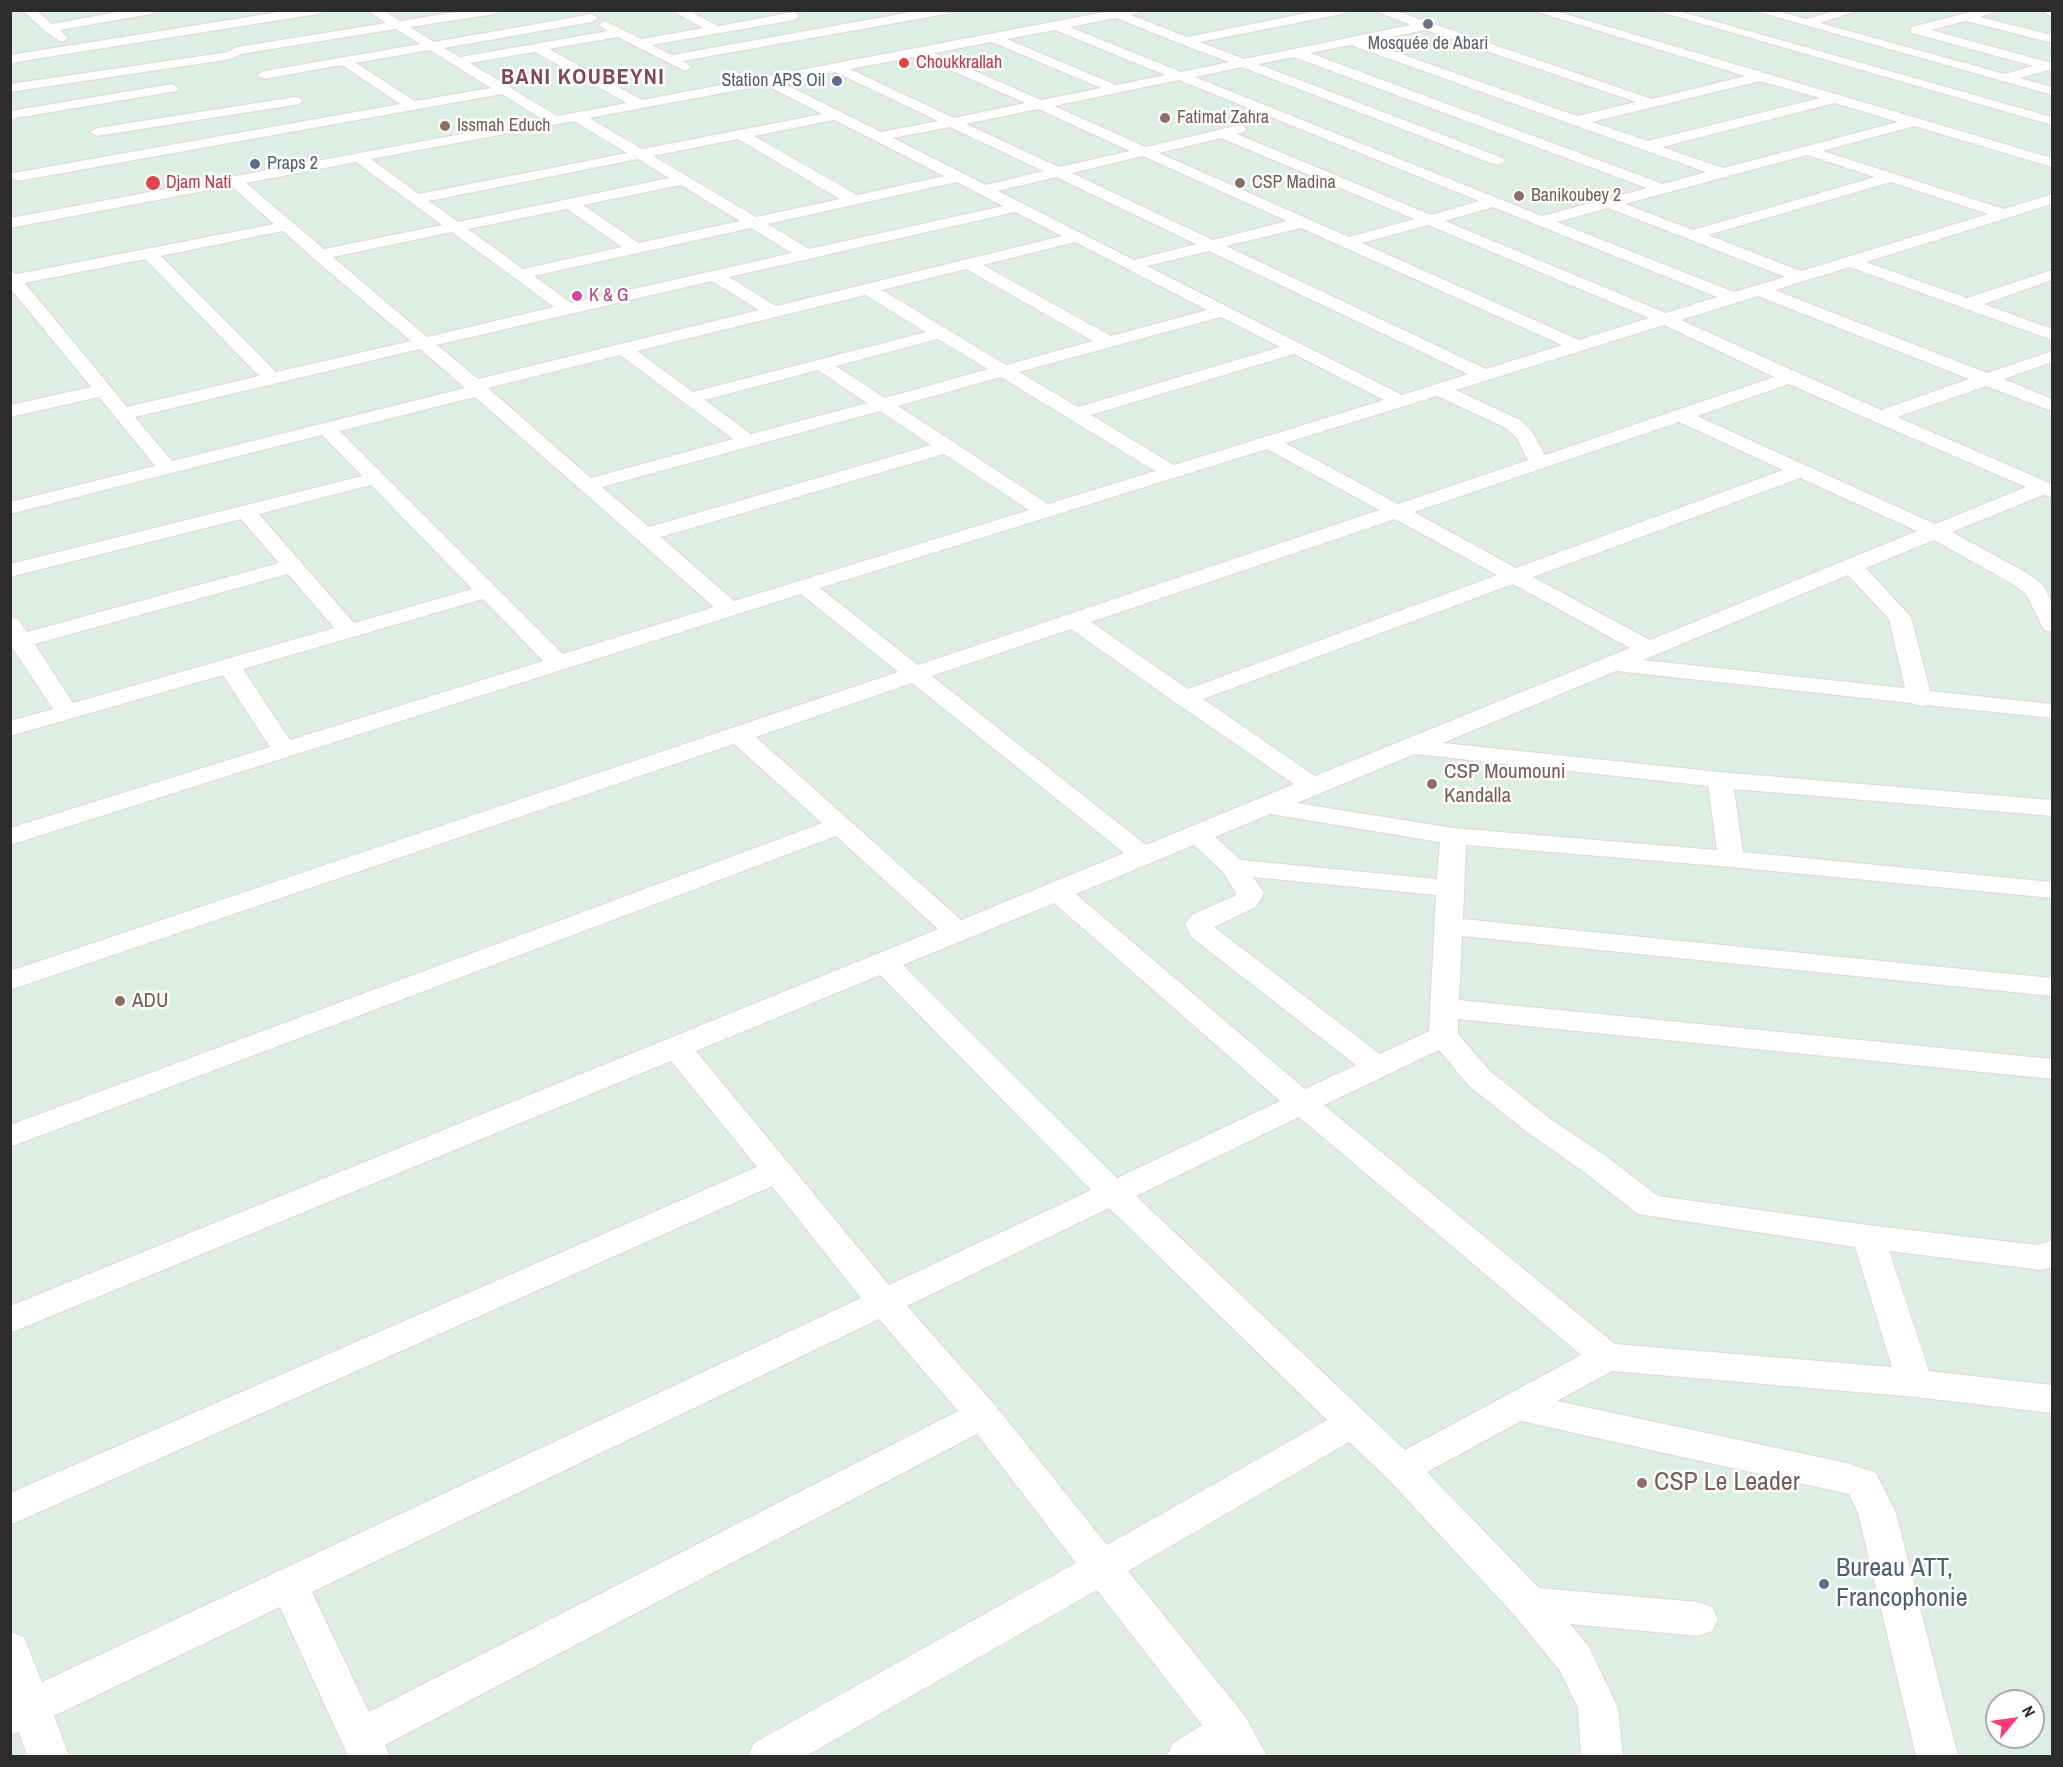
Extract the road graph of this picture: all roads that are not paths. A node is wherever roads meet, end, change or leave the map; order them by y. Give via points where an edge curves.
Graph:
1 (28, 10) edge
2 (151, 10) edge
3 (318, 10) edge
4 (373, 10) edge
5 (495, 10) edge
6 (577, 10) edge
7 (677, 10) edge
8 (882, 10) edge
9 (946, 10) edge
10 (1140, 10) edge
11 (1342, 10) edge
12 (1379, 10) edge
13 (1537, 10) edge
14 (1660, 10) edge
15 (1758, 10) edge
16 (1854, 10) edge
17 (1993, 10) edge
18 (790, 12) edge
19 (277, 13) edge
20 (1112, 13) edge
21 (1967, 17) junction
22 (592, 18) junction
23 (901, 18) junction
24 (1804, 23) junction
25 (397, 26) junction
26 (1056, 26) junction
27 (1425, 26) junction
28 (49, 28) junction
29 (202, 28) junction
30 (717, 30) junction
31 (827, 32) junction
32 (620, 33) junction
33 (1907, 33) junction
34 (1751, 36) junction
35 (994, 38) junction
36 (2052, 39) edge
37 (846, 40) dead end
38 (1186, 41) junction
39 (1352, 41) junction
40 (115, 42) junction
41 (1729, 42) dead end
42 (1872, 42) junction
43 (640, 44) junction
44 (428, 45) junction
45 (537, 48) junction
46 (1706, 48) dead end
47 (74, 49) junction
48 (864, 49) dead end
49 (920, 51) junction
50 (1294, 52) junction
51 (1682, 53) junction
52 (232, 55) junction
53 (883, 58) junction
54 (10, 59) edge
55 (670, 59) junction
56 (344, 61) junction
57 (456, 62) junction
58 (1243, 63) junction
59 (2050, 65) edge
60 (147, 66) junction
61 (836, 67) junction
62 (1179, 76) junction
63 (1760, 76) junction
64 (159, 77) junction
65 (2005, 78) junction
66 (767, 80) junction
67 (10, 88) edge
68 (724, 88) junction
69 (1115, 89) junction
70 (502, 90) junction
71 (2052, 91) edge
72 (1953, 93) junction
73 (181, 94) junction
74 (1513, 98) junction
75 (1836, 99) junction
76 (295, 101) junction
77 (1348, 103) junction
78 (1651, 103) junction
79 (640, 104) junction
80 (1038, 104) junction
81 (65, 105) junction
82 (413, 106) junction
83 (1327, 108) dead end
84 (1455, 112) junction
85 (1306, 113) dead end
86 (1883, 113) junction
87 (206, 114) junction
88 (10, 115) edge
89 (836, 115) junction
90 (576, 116) junction
91 (2034, 116) junction
92 (1285, 118) junction
93 (554, 120) junction
94 (1575, 121) junction
95 (2052, 121) edge
96 (323, 122) junction
97 (952, 122) junction
98 (1916, 122) junction
99 (2012, 123) dead end
100 (1401, 124) junction
101 (89, 125) junction
102 (288, 128) junction
103 (1990, 130) dead end
104 (1223, 133) junction
105 (740, 134) junction
106 (879, 137) junction
107 (1967, 137) junction
108 (1647, 146) junction
109 (1551, 147) junction
110 (1810, 151) junction
111 (1143, 152) junction
112 (148, 153) junction
113 (641, 153) junction
114 (1530, 153) dead end
115 (126, 157) junction
116 (358, 157) junction
117 (331, 162) junction
118 (2052, 162) edge
119 (1477, 167) dead end
120 (14, 172) edge
121 (1058, 172) junction
122 (1455, 172) dead end
123 (1722, 173) junction
124 (959, 177) junction
125 (1892, 177) junction
126 (1434, 178) junction
127 (684, 180) junction
128 (234, 181) junction
129 (190, 189) junction
130 (1663, 189) junction
131 (984, 190) junction
132 (417, 199) junction
133 (2052, 199) edge
134 (854, 200) junction
135 (1494, 202) junction
136 (568, 203) junction
137 (1609, 203) junction
138 (1017, 207) junction
139 (2005, 214) junction
140 (54, 215) junction
141 (1430, 220) junction
142 (1541, 221) junction
143 (752, 222) junction
144 (1304, 222) junction
145 (10, 223) edge
146 (285, 226) junction
147 (456, 227) junction
148 (1692, 235) junction
149 (1077, 237) junction
150 (1348, 242) junction
151 (1212, 246) junction
152 (635, 248) junction
153 (149, 253) junction
154 (806, 254) junction
155 (319, 255) junction
156 (1851, 262) junction
157 (970, 265) junction
158 (1132, 265) junction
159 (521, 274) junction
160 (716, 275) junction
161 (2052, 275) edge
162 (1801, 277) junction
163 (12, 278) edge
164 (869, 290) junction
165 (1759, 290) junction
166 (1732, 298) junction
167 (1968, 304) junction
168 (568, 309) junction
169 (1223, 311) junction
170 (773, 312) junction
171 (1665, 319) junction
172 (942, 333) junction
173 (2052, 335) edge
174 (1108, 342) junction
175 (423, 343) junction
176 (1578, 346) junction
177 (1296, 348) junction
178 (623, 349) junction
179 (2052, 356) edge
180 (821, 364) junction
181 (1004, 371) junction
182 (1484, 375) junction
183 (1790, 378) junction
184 (1987, 379) junction
185 (272, 380) junction
186 (476, 388) junction
187 (1438, 389) junction
188 (104, 390) junction
189 (690, 398) junction
190 (1400, 401) junction
191 (881, 404) junction
192 (2052, 405) edge
193 (10, 411) edge
194 (123, 414) junction
195 (1077, 414) junction
196 (1682, 416) junction
197 (1880, 417) junction
198 (327, 429) junction
199 (747, 440) junction
200 (1269, 442) junction
201 (946, 447) junction
202 (1539, 463) junction
203 (168, 469) junction
204 (1802, 470) junction
205 (1172, 472) junction
206 (376, 478) junction
207 (587, 485) junction
208 (2048, 489) edge
209 (10, 508) edge
210 (1045, 511) junction
211 (246, 512) junction
212 (1396, 512) junction
213 (1935, 532) junction
214 (646, 535) junction
215 (293, 566) junction
216 (1852, 566) junction
217 (10, 571) edge
218 (1514, 576) junction
219 (804, 586) junction
220 (488, 591) junction
221 (730, 609) junction
222 (1074, 621) junction
223 (2052, 625) edge
224 (349, 631) junction
225 (15, 633) edge
226 (1649, 649) junction
227 (558, 663) junction
228 (1613, 663) junction
229 (229, 666) junction
230 (914, 675) junction
231 (1184, 698) junction
232 (1920, 699) junction
233 (2052, 711) edge
234 (67, 712) junction
235 (10, 729) edge
236 (738, 734) junction
237 (1411, 746) junction
238 (284, 750) junction
239 (1720, 780) junction
240 (1313, 786) junction
241 (1267, 806) junction
242 (2052, 808) edge
243 (839, 826) junction
244 (1197, 834) junction
245 (1453, 836) junction
246 (10, 837) edge
247 (1144, 856) junction
248 (1731, 859) junction
249 (1233, 867) junction
250 (1450, 888) junction
251 (2052, 890) edge
252 (1056, 891) junction
253 (1448, 926) junction
254 (958, 932) junction
255 (884, 962) junction
256 (10, 981) edge
257 (2052, 987) edge
258 (1444, 1022) junction
259 (676, 1047) junction
260 (1378, 1067) junction
261 (2052, 1069) edge
262 (1302, 1103) junction
263 (10, 1137) edge
264 (777, 1171) junction
265 (1113, 1192) junction
266 (1868, 1237) junction
267 (2052, 1252) edge
268 (884, 1302) junction
269 (10, 1320) edge
270 (1606, 1357) junction
271 (1915, 1383) junction
272 (2052, 1399) edge
273 (1517, 1406) junction
274 (982, 1415) junction
275 (1353, 1422) junction
276 (1401, 1469) junction
277 (10, 1510) edge
278 (1103, 1567) junction
279 (289, 1585) junction
280 (1529, 1604) junction
281 (1698, 1619) dead end
282 (10, 1649) edge
283 (20, 1712) edge
284 (1238, 1743) edge
285 (365, 1747) edge
286 (48, 1756) edge
287 (769, 1756) edge
288 (1188, 1756) edge
289 (1602, 1756) edge
290 (1937, 1756) edge

1 - 28 street
2 - 28 street
3 - 19 street
4 - 25 street
5 - 25 street
6 - 22 street
7 - 30 street
8 - 23 street
9 - 23 street
10 - 20 street
11 - 38 street
12 - 27 street
13 - 51 street
14 - 34 street
15 - 24 street
16 - 24 street
17 - 21 street
18 - 30 street
18 - 31 street
19 - 29 street
20 - 26 street
20 - 38 street
21 - 33 street
21 - 36 street
22 - 32 street
22 - 44 street
23 - 31 street
24 - 34 street
24 - 42 street
25 - 44 street
25 - 52 street via 237,51
26 - 35 street
26 - 62 street
27 - 39 street
27 - 78 street
28 - 47 street
29 - 40 street
29 - 52 street
30 - 43 street
31 - 37 street
31 - 55 street
32 - 43 street
32 - 45 street
33 - 42 street
33 - 59 street
34 - 41 street
34 - 72 street
35 - 49 street
35 - 69 street
38 - 58 street
39 - 50 street
39 - 74 street
40 - 47 street
40 - 60 street
42 - 65 street
43 - 55 street
44 - 56 street
44 - 57 street
45 - 57 street
45 - 79 street
46 - 51 street
47 - 54 street
48 - 53 street
49 - 53 street
49 - 80 street
50 - 58 street
50 - 84 street
51 - 63 street
52 - 60 street
52 - 64 street via 246,63
53 - 61 street
55 - 68 street
56 - 76 street via 260,72
56 - 82 street
57 - 70 street
58 - 62 street
58 - 77 street
59 - 65 street
60 - 64 street
60 - 67 street
61 - 66 street
61 - 97 street
62 - 69 street
62 - 92 street
63 - 75 street
63 - 78 street
64 - 73 street
65 - 71 street
65 - 72 street
66 - 68 street
66 - 89 street
68 - 79 street
69 - 80 street
70 - 82 street
70 - 93 street
72 - 86 street
72 - 91 street
73 - 81 street
73 - 87 street
74 - 84 street
74 - 94 street
75 - 86 street
75 - 108 street
76 - 87 street
76 - 96 street
77 - 83 street
77 - 100 street
78 - 94 street
79 - 90 street
80 - 97 street
80 - 111 street
81 - 88 street
81 - 101 street
82 - 96 street
84 - 100 street
84 - 109 street
85 - 92 street
86 - 98 street
87 - 101 street
89 - 105 street
89 - 106 street
90 - 93 street
90 - 113 street
91 - 95 street
91 - 99 street
92 - 104 street
92 - 126 street
93 - 116 street
94 - 108 street
96 - 102 street
97 - 106 street
97 - 121 street
98 - 107 street
98 - 110 street
100 - 119 street via 1504,160
101 - 115 street
102 - 112 street
102 - 117 street
103 - 107 street
104 - 111 street
104 - 141 street
105 - 113 street
105 - 134 street
106 - 124 street
107 - 118 street
108 - 123 street
109 - 114 street
109 - 130 street
110 - 123 street
110 - 125 street
111 - 121 street
111 - 144 street
112 - 115 street
112 - 129 street
113 - 127 street
113 - 132 street
115 - 120 street
116 - 117 street
116 - 132 street
117 - 128 street
120 - 140 street
121 - 131 street
121 - 151 street
122 - 126 street
123 - 130 street
124 - 131 street
124 - 134 street
125 - 139 street
125 - 148 street
126 - 135 street
127 - 136 street
127 - 143 street
128 - 129 street
128 - 146 street
129 - 140 street
130 - 137 street
131 - 138 street
132 - 147 street
133 - 139 street
134 - 143 street
135 - 141 street
135 - 142 street
136 - 147 street
136 - 152 street
137 - 142 street
137 - 148 street
138 - 149 street
138 - 154 street
139 - 156 street
140 - 145 street
141 - 150 street
141 - 171 street
142 - 166 street
143 - 152 street
143 - 154 street
144 - 150 street
144 - 151 street
146 - 153 street
146 - 155 street
147 - 155 street
147 - 159 street
148 - 162 street
149 - 157 street
149 - 158 street
150 - 176 street
151 - 158 street
151 - 182 street
152 - 159 street
153 - 163 street
153 - 185 street
154 - 160 street
155 - 175 street
156 - 162 street
156 - 167 street
157 - 164 street
157 - 174 street
158 - 169 street
159 - 168 street
160 - 168 street
160 - 170 street
161 - 167 street
162 - 165 street
163 - 188 street
164 - 170 street
164 - 172 street
165 - 166 street
165 - 184 street
166 - 171 street
167 - 173 street
168 - 175 street
169 - 174 street
169 - 177 street
170 - 178 street
171 - 176 street
171 - 183 street
172 - 180 street
172 - 181 street
174 - 181 street
175 - 185 street
175 - 186 street
176 - 182 street
177 - 190 street
177 - 195 street
178 - 186 street
178 - 189 street
179 - 184 street
180 - 189 street
180 - 191 street
181 - 191 street
181 - 195 street
182 - 187 street
183 - 196 street
183 - 197 street
184 - 192 street
184 - 197 street
185 - 194 street
186 - 198 street
186 - 207 street
187 - 190 street
187 - 202 street via 1513,424 1524,434
188 - 193 street
188 - 194 street
189 - 199 street
190 - 200 street
191 - 199 street
191 - 201 street
194 - 203 street
195 - 205 street
196 - 202 street
196 - 204 street
197 - 208 street
198 - 203 street
198 - 206 street
199 - 207 street
200 - 205 street
200 - 212 street
201 - 210 street
201 - 214 street
202 - 212 street
203 - 209 street
204 - 213 street
204 - 218 street
205 - 210 street
206 - 211 street
206 - 220 street
207 - 214 street
208 - 213 street
210 - 219 street
211 - 215 street
211 - 217 street
212 - 218 street
212 - 222 street
213 - 216 street
213 - 223 street via 2028,584 2035,590
214 - 221 street
215 - 224 street
215 - 225 street
216 - 226 street
216 - 232 street via 1900,617
218 - 226 street
218 - 231 street
219 - 221 street
219 - 230 street
220 - 224 street
220 - 227 street
221 - 227 street
222 - 230 street
222 - 231 street
224 - 229 street
225 - 234 street
226 - 228 street
227 - 238 street
228 - 232 street
228 - 237 street
229 - 234 street
229 - 238 street
230 - 236 street
230 - 247 street
231 - 240 street
232 - 233 street
234 - 235 street
236 - 243 street
236 - 256 street
237 - 239 street
237 - 240 street
238 - 246 street
239 - 242 street
239 - 248 street
240 - 241 street
241 - 244 street
241 - 245 street
243 - 254 street
243 - 263 street
244 - 247 street
244 - 249 street
245 - 248 street
245 - 250 street
247 - 252 street
248 - 251 street
249 - 250 street
249 - 260 street via 1249,897 1203,920 1199,924 1201,931
250 - 253 street
252 - 254 street
252 - 262 street
253 - 257 street
253 - 258 street
254 - 255 street
255 - 259 street
255 - 265 street
258 - 260 street
258 - 261 street
258 - 266 street via 1480,1079 1649,1206
259 - 264 street
259 - 269 street
260 - 262 street
262 - 265 street
262 - 270 street
264 - 268 street
264 - 277 street
265 - 268 street
265 - 275 street
266 - 267 street via 2042,1258
266 - 271 street
268 - 274 street
268 - 279 street
270 - 271 street
270 - 273 street
271 - 272 street
273 - 276 street
273 - 290 street via 1863,1484 1877,1513
274 - 278 street
274 - 285 street
275 - 276 street
275 - 278 street
276 - 280 street
278 - 284 street
278 - 287 street
279 - 283 street
279 - 285 street
280 - 281 street
280 - 289 street via 1575,1659 1598,1708
282 - 283 street
283 - 286 street
284 - 288 street

